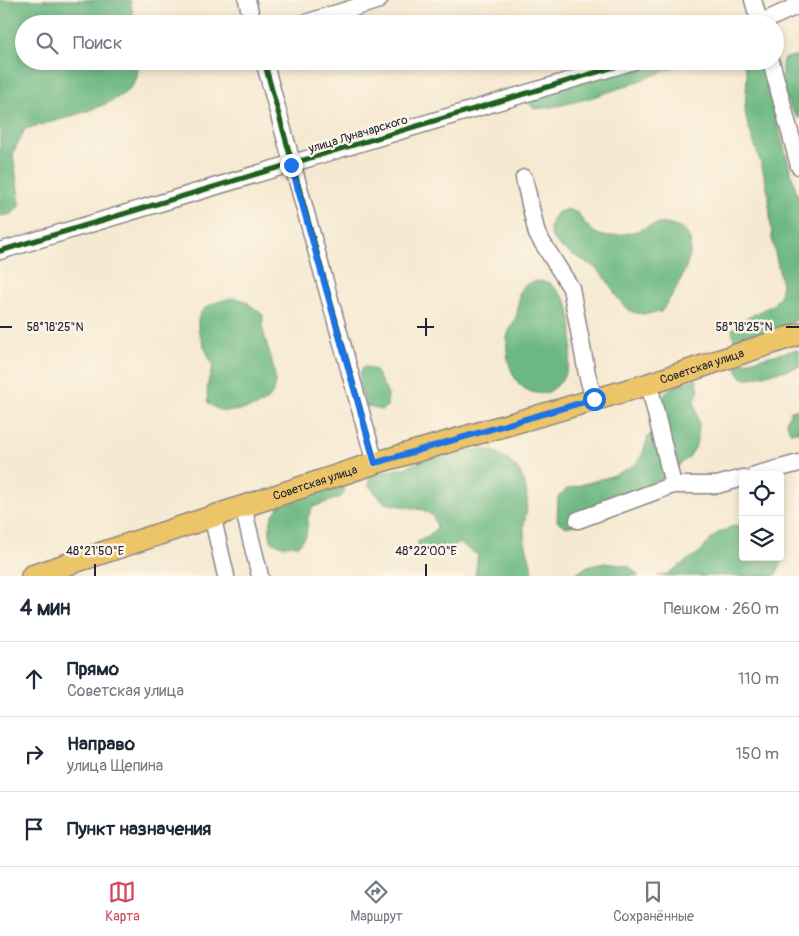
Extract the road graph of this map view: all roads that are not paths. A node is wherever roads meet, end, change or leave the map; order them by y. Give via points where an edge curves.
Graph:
1 (247, 0) edge
2 (379, 0) edge
3 (753, 0) edge
4 (799, 5) edge
5 (251, 15) edge
6 (331, 15) edge
7 (757, 15) edge
8 (778, 15) edge
9 (266, 70) edge
10 (604, 70) edge
11 (773, 70) edge
12 (291, 165) junction
13 (799, 166) edge
14 (524, 178) dead end
15 (0, 251) edge
16 (799, 334) edge
17 (649, 384) junction
18 (594, 399) junction
19 (375, 463) junction
20 (799, 463) edge
21 (770, 471) edge
22 (739, 479) edge
23 (673, 485) junction
24 (243, 507) junction
25 (212, 515) junction
26 (578, 520) dead end
27 (32, 576) edge
28 (226, 576) edge
29 (260, 576) edge

1 - 5 street
2 - 6 street
3 - 7 street
4 - 8 street
9 - 12 street
10 - 12 street, улица Луначарского
11 - 13 street
12 - 15 street, улица Луначарского
12 - 19 street
14 - 18 street via 537,234 571,288
16 - 17 main road, Советская улица
17 - 18 main road, Советская улица
17 - 23 street
18 - 19 main road, Советская улица
19 - 24 main road, Советская улица
20 - 21 street
22 - 23 street via 717,485
23 - 26 street
24 - 25 main road, Советская улица
24 - 29 street
25 - 27 main road, Советская улица
25 - 28 street

